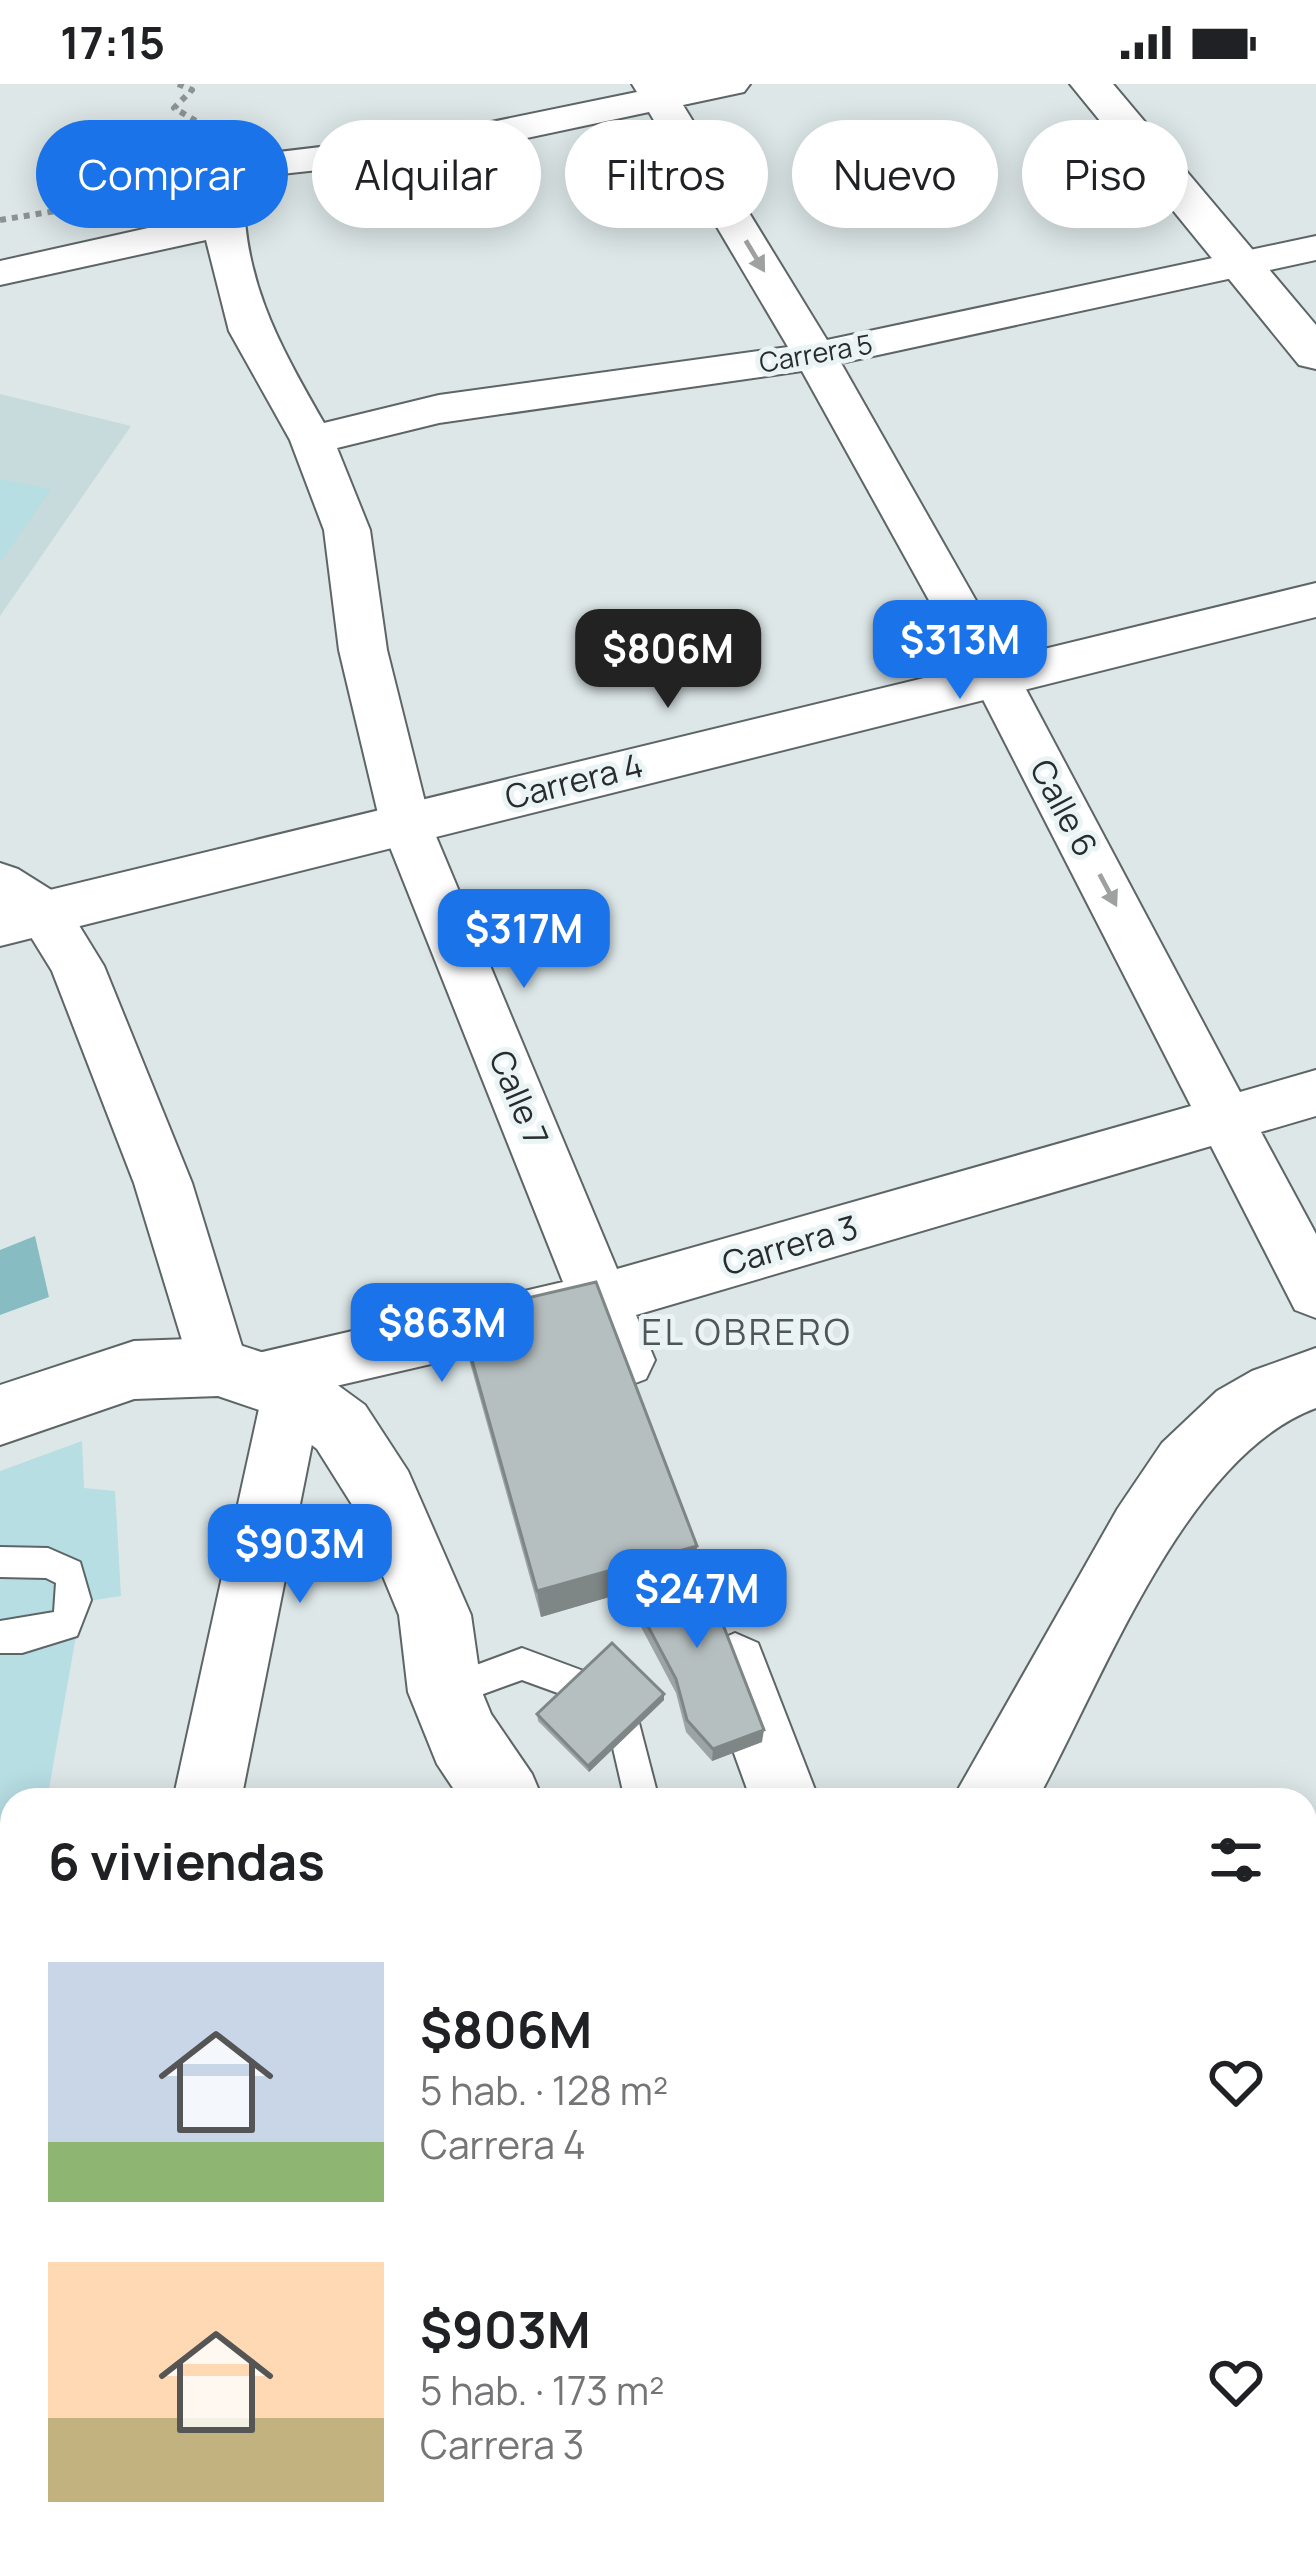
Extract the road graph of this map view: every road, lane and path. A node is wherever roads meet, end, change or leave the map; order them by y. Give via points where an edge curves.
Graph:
1 (178, 84) edge
2 (730, 84) edge
3 (1091, 84) edge
4 (655, 90) edge
5 (194, 120) edge
6 (288, 178) edge
7 (36, 214) edge
8 (0, 220) edge
9 (125, 228) edge
10 (230, 228) edge
11 (1316, 248) edge
12 (1240, 264) junction
13 (0, 273) edge
14 (1316, 355) edge
15 (815, 356) junction
16 (312, 440) junction
17 (1316, 600) edge
18 (996, 678) junction
19 (405, 822) junction
20 (14, 906) edge
21 (1316, 1094) edge
22 (1228, 1118) junction
23 (1316, 1292) edge
24 (602, 1299) junction
25 (257, 1378) junction
26 (1316, 1378) edge
27 (27, 1406) edge
28 (642, 1408) edge
29 (0, 1562) edge
30 (721, 1626) edge
31 (0, 1637) edge
32 (577, 1684) edge
33 (445, 1691) junction
34 (627, 1736) edge
35 (208, 1788) edge
36 (497, 1788) edge
37 (639, 1788) edge
38 (780, 1788) edge
39 (999, 1788) edge

1 - 5 path via 192,90 174,108
2 - 4 street
3 - 12 main road
4 - 6 street
4 -> 15 street, Calle 6
7 - 8 path
9 - 13 street
10 - 16 street, Calle 7 via 250,332
11 - 12 street, Carrera 5
12 - 14 main road
12 - 15 street, Carrera 5
15 - 16 street, Carrera 5 via 439,409
15 - 18 street, Calle 6
16 - 19 street, Calle 7 via 347,530 363,650
17 - 18 main road, Carrera 4
18 - 19 main road, Carrera 4
18 -> 22 street, Calle 6
19 - 20 main road, Carrera 4
19 - 24 street, Calle 7
20 - 25 street via 77,966 163,1183
21 - 22 street, Carrera 3
22 - 23 street, Calle 6
22 - 24 street, Carrera 3
24 - 25 street, Carrera 3
24 - 28 street, Calle 7
25 - 27 main road, Carrera 3 via 134,1370
25 - 33 main road via 341,1427 383,1493 435,1615
25 - 35 street
26 - 39 main road via 1229,1418 1167,1485
29 - 31 lane via 48,1563 69,1573 76,1589 65,1625
30 - 38 street
32 - 33 lane via 522,1664
33 - 36 main road via 463,1738
34 - 37 lane

